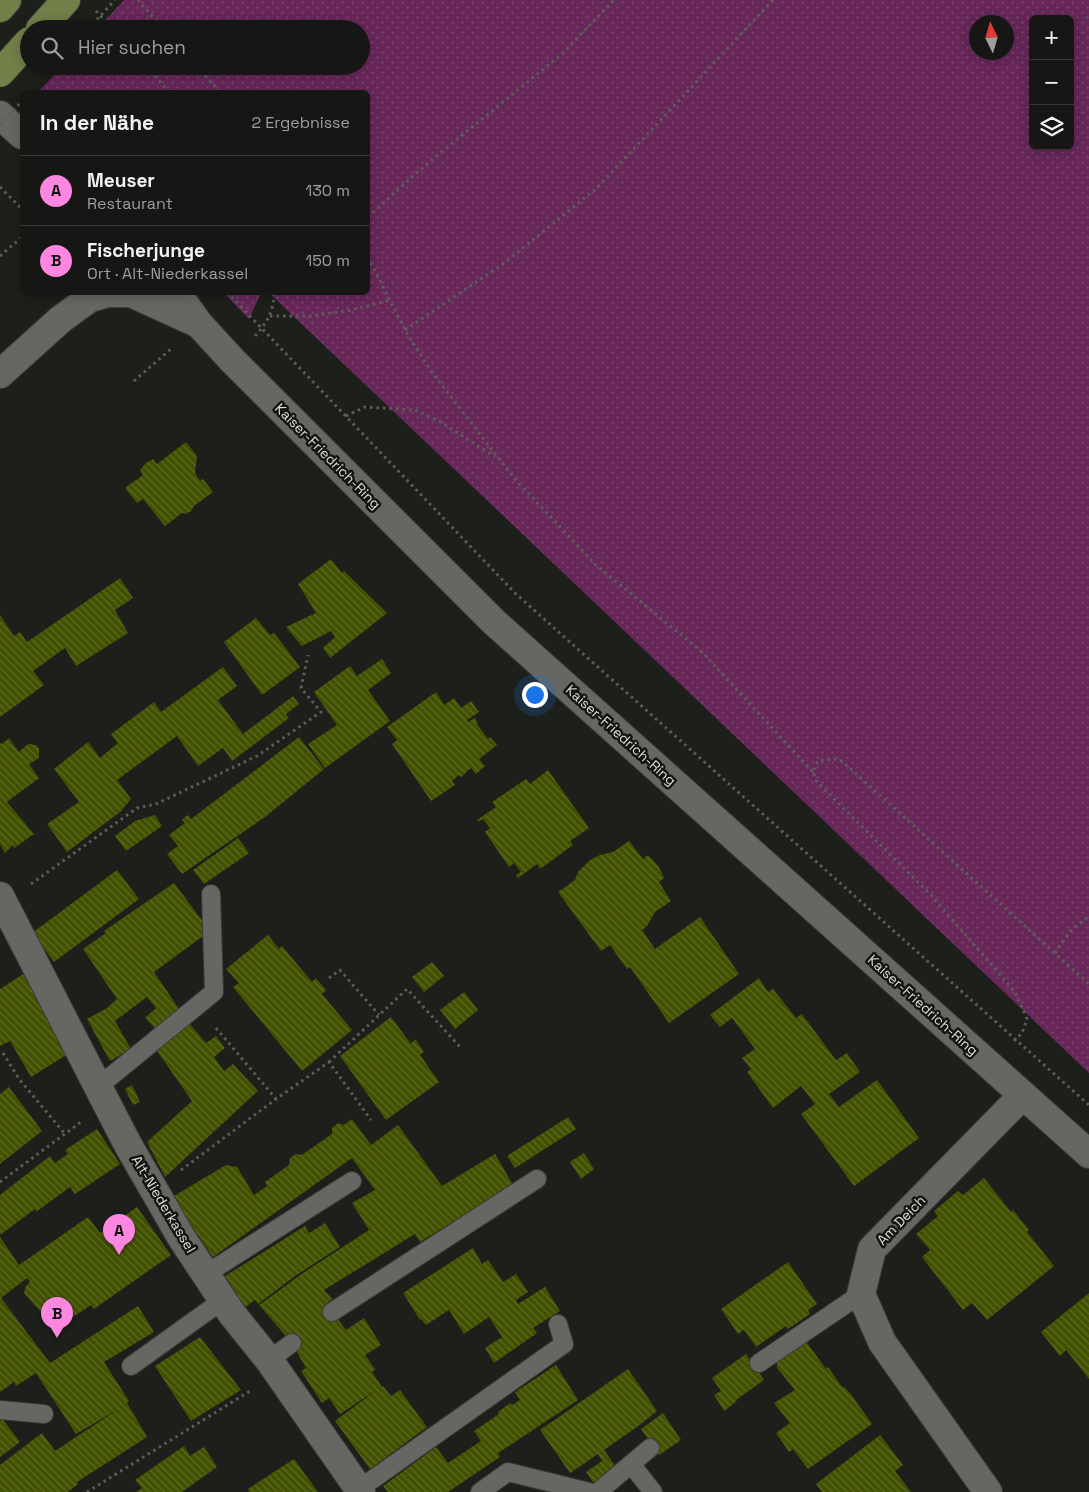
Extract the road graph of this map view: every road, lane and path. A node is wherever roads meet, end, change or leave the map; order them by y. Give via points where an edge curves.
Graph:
1 (7, 0) edge
2 (66, 0) edge
3 (115, 0) edge
4 (138, 0) edge
5 (614, 0) edge
6 (773, 0) edge
7 (93, 7) dead end
8 (0, 8) edge
9 (48, 20) edge
10 (96, 20) edge
11 (104, 20) edge
12 (155, 20) edge
13 (20, 51) edge
14 (0, 72) edge
15 (154, 75) edge
16 (204, 75) edge
17 (167, 90) edge
18 (218, 90) edge
19 (20, 102) edge
20 (0, 115) edge
21 (0, 125) edge
22 (20, 133) edge
23 (0, 187) edge
24 (20, 207) edge
25 (370, 216) edge
26 (20, 239) edge
27 (0, 256) edge
28 (370, 261) edge
29 (91, 295) edge
30 (135, 295) edge
31 (178, 295) edge
32 (230, 295) edge
33 (274, 295) edge
34 (391, 300) junction
35 (270, 316) junction
36 (199, 324) junction
37 (262, 328) junction
38 (405, 330) junction
39 (169, 350) dead end
40 (0, 374) edge
41 (134, 381) dead end
42 (346, 416) junction
43 (498, 459) junction
44 (308, 655) dead end
45 (813, 772) junction
46 (211, 894) dead end
47 (2, 900) edge
48 (1089, 916) edge
49 (1055, 953) junction
50 (329, 978) dead end
51 (1089, 984) edge
52 (379, 1015) junction
53 (216, 1028) dead end
54 (1016, 1039) junction
55 (462, 1049) dead end
56 (3, 1052) dead end
57 (330, 1062) junction
58 (993, 1068) junction
59 (103, 1094) junction
60 (1023, 1096) junction
61 (276, 1099) junction
62 (1089, 1104) edge
63 (372, 1120) dead end
64 (65, 1134) junction
65 (1089, 1154) edge
66 (537, 1179) dead end
67 (352, 1181) dead end
68 (0, 1182) edge
69 (155, 1190) junction
70 (206, 1274) junction
71 (860, 1294) junction
72 (223, 1300) junction
73 (332, 1312) dead end
74 (558, 1324) dead end
75 (292, 1343) dead end
76 (759, 1363) dead end
77 (273, 1365) junction
78 (131, 1366) dead end
79 (0, 1410) edge
80 (44, 1414) dead end
81 (650, 1448) dead end
82 (631, 1464) junction
83 (360, 1491) edge
84 (88, 1492) edge
85 (480, 1492) edge
86 (589, 1492) edge
87 (598, 1492) edge
88 (653, 1492) edge
89 (988, 1492) edge

1 - 8 main road
2 - 9 main road
3 - 10 path, bridge
4 - 12 path
5 - 25 path via 562,54 422,168
6 - 38 path via 596,188 503,264
7 - 11 path
13 - 14 main road, bridge
15 - 17 path
16 - 18 path
19 - 21 path, bridge
20 - 22 street
23 - 24 path
26 - 27 path
28 - 34 path
29 - 40 street
30 - 36 street
31 - 36 street, Kaiser-Friedrich-Ring
32 - 37 path
33 - 35 path
34 - 35 path via 312,316
34 - 38 path
35 - 37 path
36 - 58 street, Kaiser-Friedrich-Ring via 494,622
37 - 42 path
38 - 43 path via 431,371
39 - 41 path
42 - 43 path via 365,407 415,410 440,421
42 - 54 path via 516,594
43 - 45 path via 596,565 702,652
44 - 47 path via 301,688 321,712 257,756 156,804 137,808
45 - 49 path via 820,760 838,759 843,762
45 - 54 path via 817,782 931,896 1015,992 1027,1019
46 - 59 lane via 214,992
47 - 59 street, Alt-Niederkassel
48 - 49 path via 1072,929
49 - 51 path
50 - 52 path via 340,970
52 - 55 path via 407,989
52 - 57 path
53 - 61 path
54 - 58 path
54 - 62 path
56 - 64 path via 19,1079
57 - 61 path
57 - 63 path
58 - 60 street, Kaiser-Friedrich-Ring
59 - 64 path
59 - 69 street, Alt-Niederkassel
60 - 65 street, Kaiser-Friedrich-Ring
60 - 71 street, Am Deich via 872,1250
61 - 69 path
64 - 68 path
66 - 73 lane
67 - 70 lane
69 - 70 street, Alt-Niederkassel
70 - 72 street, Alt-Niederkassel
71 - 76 lane
71 - 89 street via 882,1342
72 - 77 street, Alt-Niederkassel
72 - 78 lane
74 - 83 lane via 564,1344
75 - 77 lane
77 - 83 street, Alt-Niederkassel
77 - 84 path via 246,1395
79 - 80 lane
81 - 82 lane
82 - 87 lane
82 - 88 lane
85 - 86 lane via 508,1472

